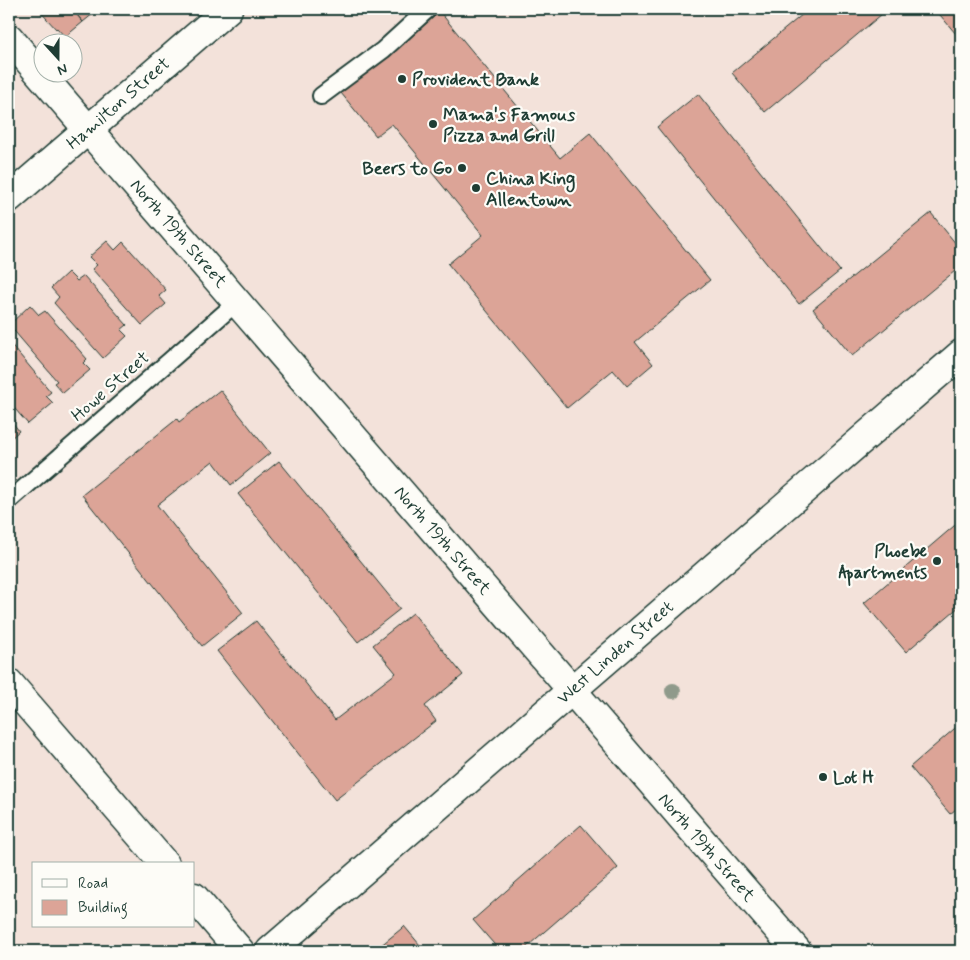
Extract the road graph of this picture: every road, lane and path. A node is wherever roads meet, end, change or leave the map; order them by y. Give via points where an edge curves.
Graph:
1 (228, 9) edge
2 (428, 9) edge
3 (9, 38) edge
4 (321, 96) dead end
5 (89, 129) junction
6 (9, 198) edge
7 (237, 302) junction
8 (961, 354) edge
9 (9, 500) edge
10 (9, 683) edge
11 (572, 690) junction
12 (163, 862) edge
13 (195, 898) edge
14 (240, 951) edge
15 (270, 951) edge
16 (797, 951) edge

1 - 5 street, Hamilton Street
2 - 4 lane via 383,50
3 - 5 street, North 19th Street
5 - 6 street, Hamilton Street
5 - 7 street, North 19th Street
7 - 9 lane, Howe Street
7 - 11 street, North 19th Street
8 - 11 street, West Linden Street
10 - 12 street
11 - 15 street, West Linden Street
11 - 16 street, North 19th Street
13 - 14 street

